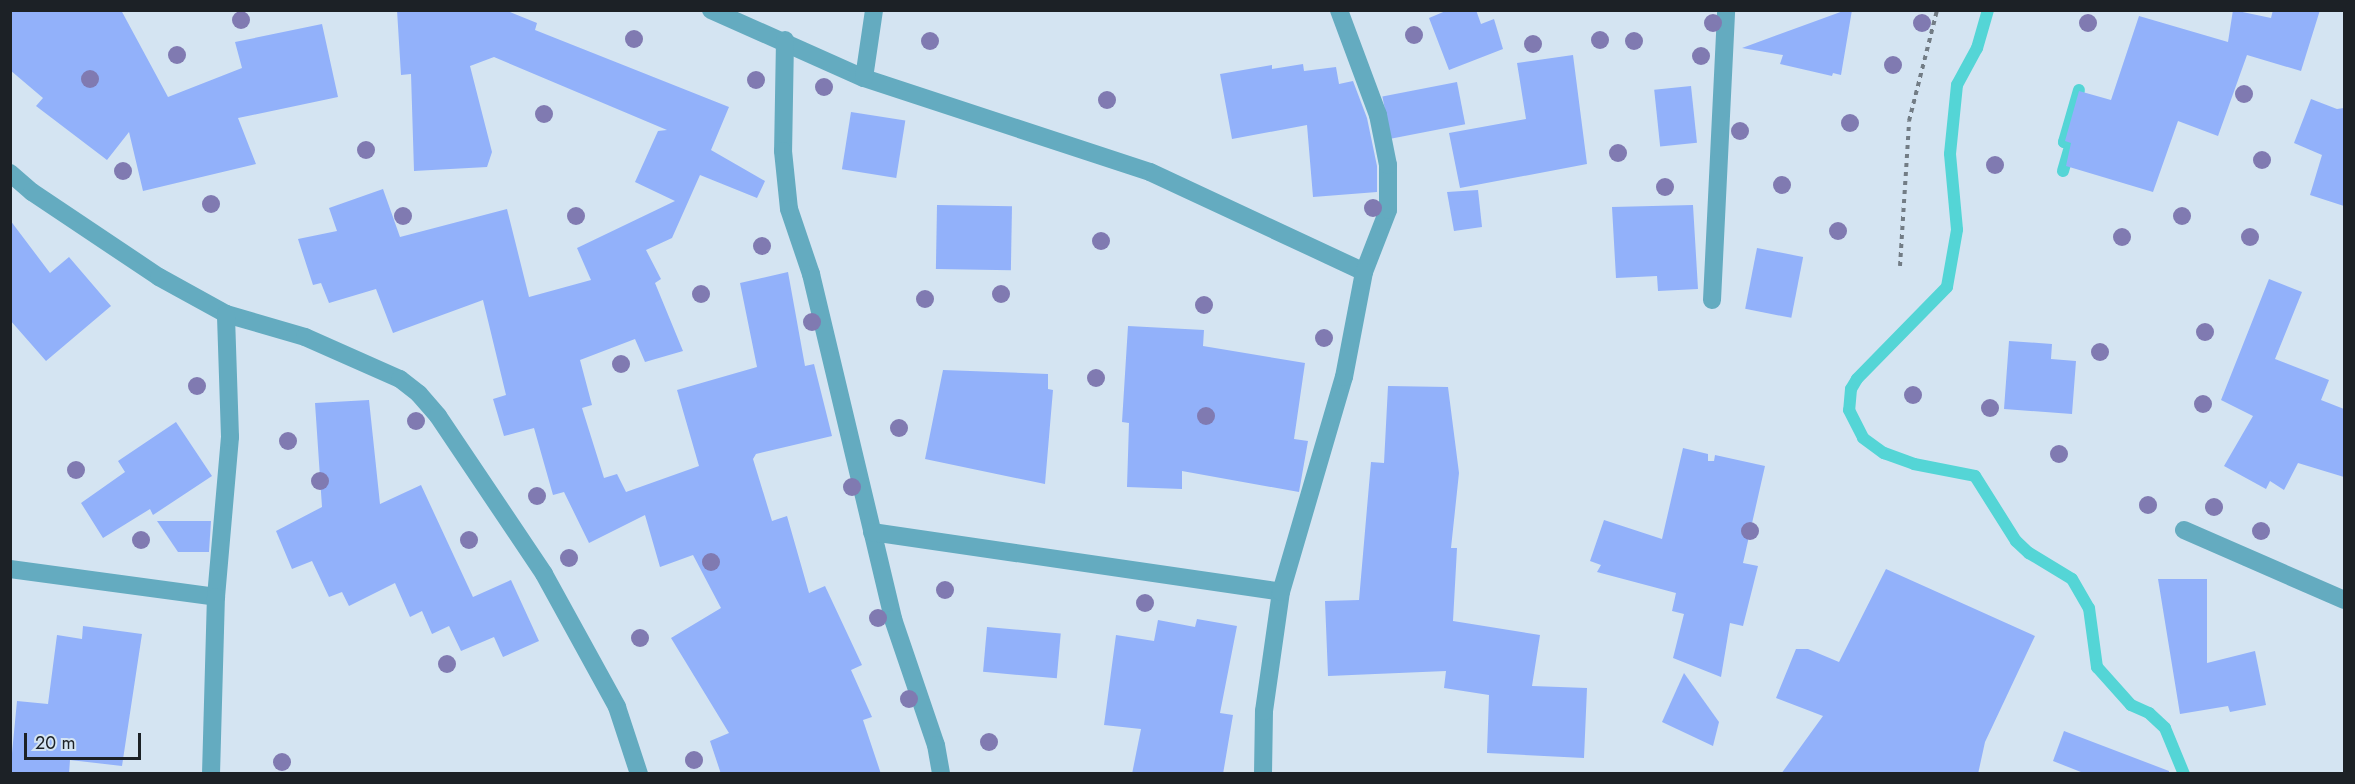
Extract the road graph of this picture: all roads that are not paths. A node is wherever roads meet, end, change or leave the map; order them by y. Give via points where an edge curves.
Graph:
1 (711, 10) edge
2 (874, 10) edge
3 (1339, 10) edge
4 (1726, 10) edge
5 (785, 40) junction
6 (864, 78) junction
7 (10, 173) edge
8 (1364, 272) junction
9 (1712, 300) dead end
10 (226, 314) junction
11 (2184, 530) dead end
12 (872, 532) junction
13 (10, 569) edge
14 (1281, 592) junction
15 (216, 597) junction
16 (2344, 600) edge
17 (211, 774) edge
18 (639, 774) edge
19 (941, 774) edge
20 (1263, 774) edge

1 - 5 street
2 - 6 street
3 - 8 street via 1378,115 1388,165 1388,210
4 - 9 street
5 - 6 street
5 - 12 street via 783,151 789,209 811,274
6 - 8 street via 1150,172
7 - 10 street via 159,277
8 - 14 street via 1344,377
10 - 15 street via 230,437
10 - 18 street via 305,337 400,379 419,394 438,416 544,574 617,707
11 - 16 street
12 - 14 street
12 - 19 street via 893,619 936,745
13 - 15 street
14 - 20 street via 1264,711
15 - 17 street

